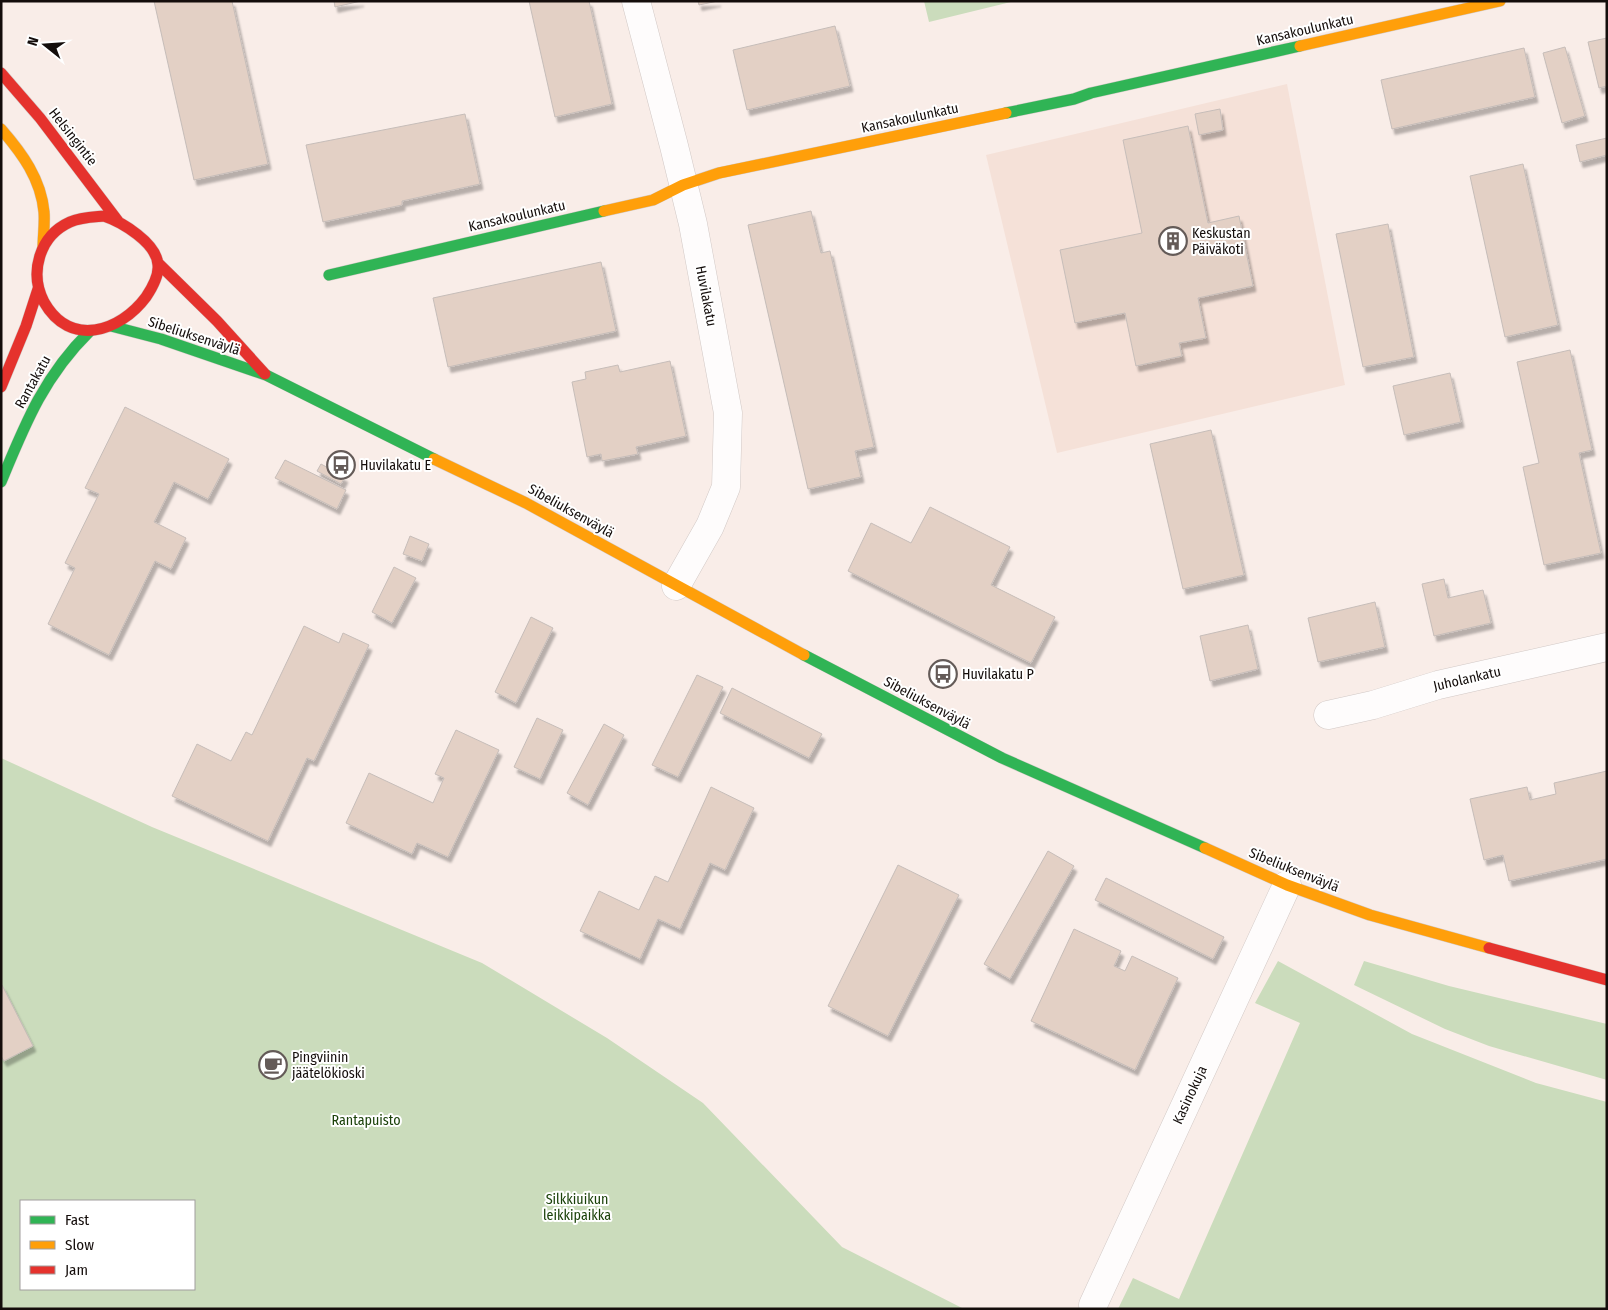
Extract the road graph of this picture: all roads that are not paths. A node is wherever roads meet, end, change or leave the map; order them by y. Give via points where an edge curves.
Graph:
1 (636, 1) edge
2 (1500, 1) edge
3 (1, 73) edge
4 (1, 129) edge
5 (683, 185) junction
6 (118, 221) junction
7 (43, 248) junction
8 (158, 263) junction
9 (329, 275) dead end
10 (38, 289) junction
11 (112, 326) junction
12 (90, 331) junction
13 (266, 376) junction
14 (1, 387) edge
15 (1, 482) edge
16 (676, 586) junction
17 (1607, 648) edge
18 (1328, 715) dead end
19 (1287, 886) junction
20 (1607, 980) edge
21 (1093, 1305) dead end

1 - 5 street, Huvilakatu
2 - 5 main road, Kansakoulunkatu via 1074,99 719,173
3 - 6 main road, Helsingintie via 40,118
4 - 7 main road via 22,153 36,178 44,206
5 - 9 main road, Kansakoulunkatu via 652,200
5 - 16 street, Huvilakatu via 728,422 726,487 710,526
6 - 7 main road via 104,216 68,223
6 - 8 main road via 141,236
7 - 10 main road via 36,275
8 - 11 main road via 154,284 144,302 129,317
8 - 13 main road, Sibeliuksenväylä via 217,321
10 - 12 main road via 42,300 57,318 77,329
10 - 14 main road, Rantakatu
11 - 12 main road
11 - 13 main road, Sibeliuksenväylä via 161,339
12 - 15 main road, Rantakatu via 65,355 48,379
13 - 16 main road, Sibeliuksenväylä via 526,503
16 - 19 main road, Sibeliuksenväylä via 1002,758
17 - 18 street, Juholankatu via 1438,685
19 - 20 main road, Sibeliuksenväylä via 1370,915
19 - 21 street, Kasinokuja

